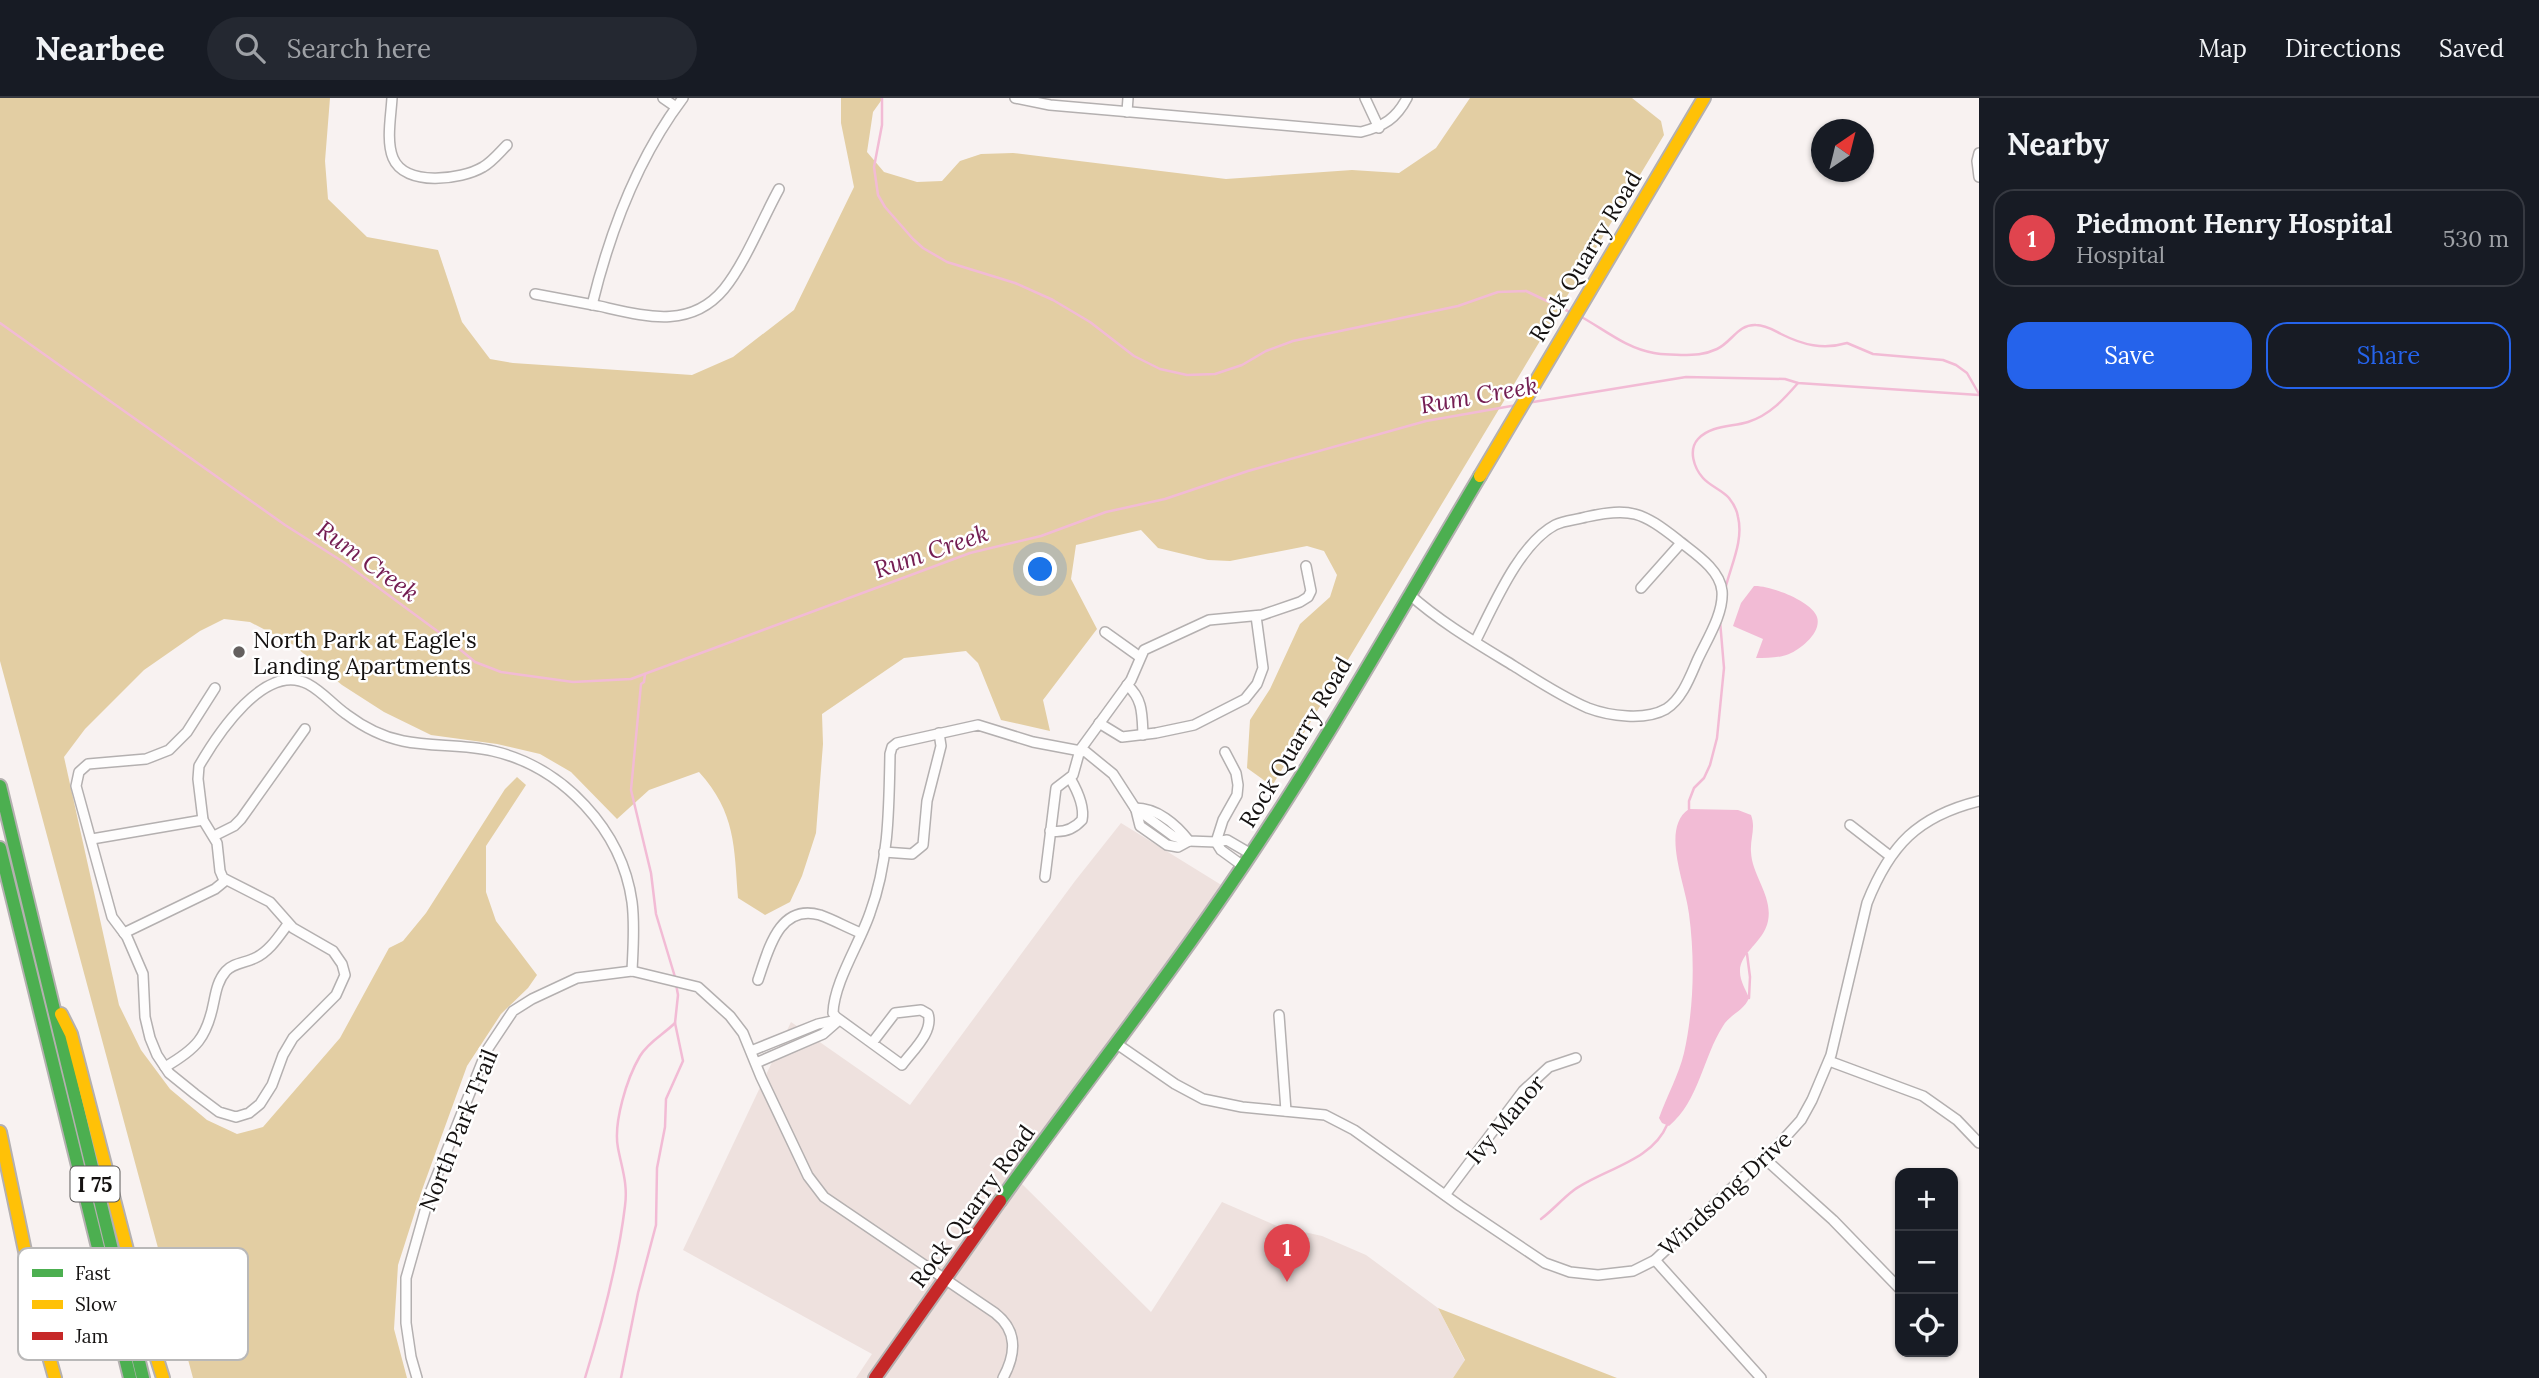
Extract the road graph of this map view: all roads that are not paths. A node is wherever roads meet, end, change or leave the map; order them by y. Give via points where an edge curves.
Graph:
1 (392, 98) edge
2 (663, 98) edge
3 (683, 98) edge
4 (1015, 98) edge
5 (1128, 98) edge
6 (1365, 98) edge
7 (1408, 98) edge
8 (1704, 98) edge
9 (676, 107) junction
10 (1127, 112) junction
11 (1379, 128) junction
12 (507, 145) dead end
13 (1979, 153) edge
14 (1979, 177) edge
15 (779, 190) dead end
16 (535, 294) dead end
17 (592, 305) junction
18 (1681, 543) junction
19 (1307, 566) dead end
20 (1641, 588) dead end
21 (1409, 594) junction
22 (1256, 616) junction
23 (1105, 632) dead end
24 (1475, 642) junction
25 (1140, 657) junction
26 (1127, 685) junction
27 (215, 688) dead end
28 (1098, 723) junction
29 (305, 729) dead end
30 (939, 733) junction
31 (1143, 735) junction
32 (1080, 750) junction
33 (1225, 752) dead end
34 (1070, 778) junction
35 (0, 786) edge
36 (1979, 801) edge
37 (1135, 808) junction
38 (204, 820) junction
39 (1850, 825) dead end
40 (1050, 831) junction
41 (214, 836) junction
42 (92, 839) junction
43 (1189, 841) junction
44 (1216, 842) junction
45 (0, 848) edge
46 (884, 852) junction
47 (1251, 854) junction
48 (1890, 856) junction
49 (1243, 866) junction
50 (1045, 877) dead end
51 (226, 880) junction
52 (288, 924) junction
53 (124, 933) junction
54 (862, 933) junction
55 (632, 971) junction
56 (758, 980) dead end
57 (48, 990) junction
58 (1279, 1015) dead end
59 (839, 1020) junction
60 (872, 1043) junction
61 (1117, 1044) junction
62 (751, 1051) junction
63 (1576, 1058) dead end
64 (1829, 1061) junction
65 (756, 1063) junction
66 (165, 1067) junction
67 (1286, 1111) junction
68 (0, 1132) edge
69 (1979, 1143) edge
70 (1764, 1158) junction
71 (1444, 1195) junction
72 (24, 1248) edge
73 (98, 1248) edge
74 (111, 1248) edge
75 (127, 1248) edge
76 (1655, 1260) junction
77 (944, 1279) junction
78 (1895, 1284) edge
79 (44, 1360) edge
80 (50, 1360) edge
81 (126, 1360) edge
82 (139, 1360) edge
83 (157, 1360) edge
84 (46, 1378) edge
85 (55, 1378) edge
86 (130, 1378) edge
87 (143, 1378) edge
88 (163, 1378) edge
89 (417, 1378) edge
90 (875, 1378) edge
91 (1003, 1378) edge
92 (1761, 1378) edge

1 - 12 street via 391,149 395,162 408,173 437,178 463,175 485,166
2 - 9 street
3 - 9 street
4 - 10 street
5 - 10 street
6 - 11 street
7 - 11 street via 1390,122
8 - 21 main road, Rock Quarry Road
9 - 17 street via 624,203
10 - 11 street via 1312,130
13 - 14 street
15 - 17 street via 732,276 713,300 697,310 684,316 653,317
16 - 17 street
18 - 20 street
18 - 24 street via 1649,520 1624,511 1552,526 1520,561
18 - 24 street via 1718,577 1722,592 1718,613 1688,681 1664,710 1643,716 1590,709
19 - 22 street via 1308,597
21 - 24 street
21 - 47 main road, Rock Quarry Road
22 - 25 street via 1209,620 1146,648
22 - 31 street via 1263,668 1249,696 1195,725
23 - 25 street
25 - 26 street
26 - 28 street
26 - 31 street via 1140,702
27 - 42 street via 187,732 169,750 146,759 88,764 81,769 76,791
28 - 31 street via 1118,737
28 - 32 street
29 - 41 street via 241,819
30 - 32 street via 978,725
30 - 46 street via 892,747
30 - 46 street via 941,746 928,795 923,845 912,854
32 - 34 street
32 - 37 street via 1113,774
33 - 44 street via 1236,773 1237,795
34 - 40 street via 1056,788
34 - 40 street via 1080,799 1082,820 1070,829
35 - 57 main road, I 75
36 - 48 street, Windsong Drive via 1924,823
37 - 43 street via 1152,810
37 - 43 street via 1140,826 1167,845 1178,847
38 - 41 street
38 - 42 street
38 - 55 street via 199,766 247,701 268,687 302,681 346,715 382,734 403,741 493,751 540,769 567,788 605,831 626,876 632,902
39 - 48 street
40 - 50 street
41 - 51 street
42 - 53 street via 112,917
43 - 44 street
44 - 47 street via 1227,840
44 - 49 street
45 - 73 main road
46 - 54 street
47 - 49 main road, Rock Quarry Road
48 - 64 street, Windsong Drive via 1867,902
49 - 61 main road, Rock Quarry Road
51 - 52 street via 270,902
51 - 53 street
52 - 66 street via 263,953 226,971 202,1038
52 - 66 street via 338,956 344,981 293,1038 260,1104 246,1115 225,1115
53 - 66 street via 143,974 146,1024
54 - 56 street via 818,915 793,918 774,935
54 - 59 street via 834,1007
55 - 62 street, North Park Trail via 698,986 730,1016
55 - 89 street, North Park Trail via 578,978 532,999 513,1011 487,1050 430,1193 405,1278 406,1322
57 - 74 main road, I 75
57 - 75 main road via 71,1034
58 - 67 street
59 - 60 street
59 - 62 street
59 - 65 street via 823,1034
60 - 60 street via 895,1013 921,1010 928,1014 928,1027 902,1065
61 - 67 street, Windsong Drive via 1203,1098
61 - 77 main road, Rock Quarry Road
62 - 65 street, North Park Trail
63 - 71 street, Ivy Manor via 1549,1067 1523,1091
64 - 69 street via 1923,1096
64 - 70 street, Windsong Drive via 1801,1120
65 - 77 street, North Park Trail via 808,1176 824,1196
67 - 71 street, Windsong Drive via 1325,1115 1354,1129
68 - 72 main road
70 - 76 street, Windsong Drive
70 - 78 street
71 - 76 street, Windsong Drive via 1545,1263 1570,1272 1598,1275 1633,1270
76 - 92 street
77 - 90 main road, Rock Quarry Road
77 - 91 street, North Park Trail via 995,1312 1008,1326 1014,1350
79 - 84 main road
80 - 85 main road
81 - 86 main road
82 - 87 main road, I 75
83 - 88 main road

